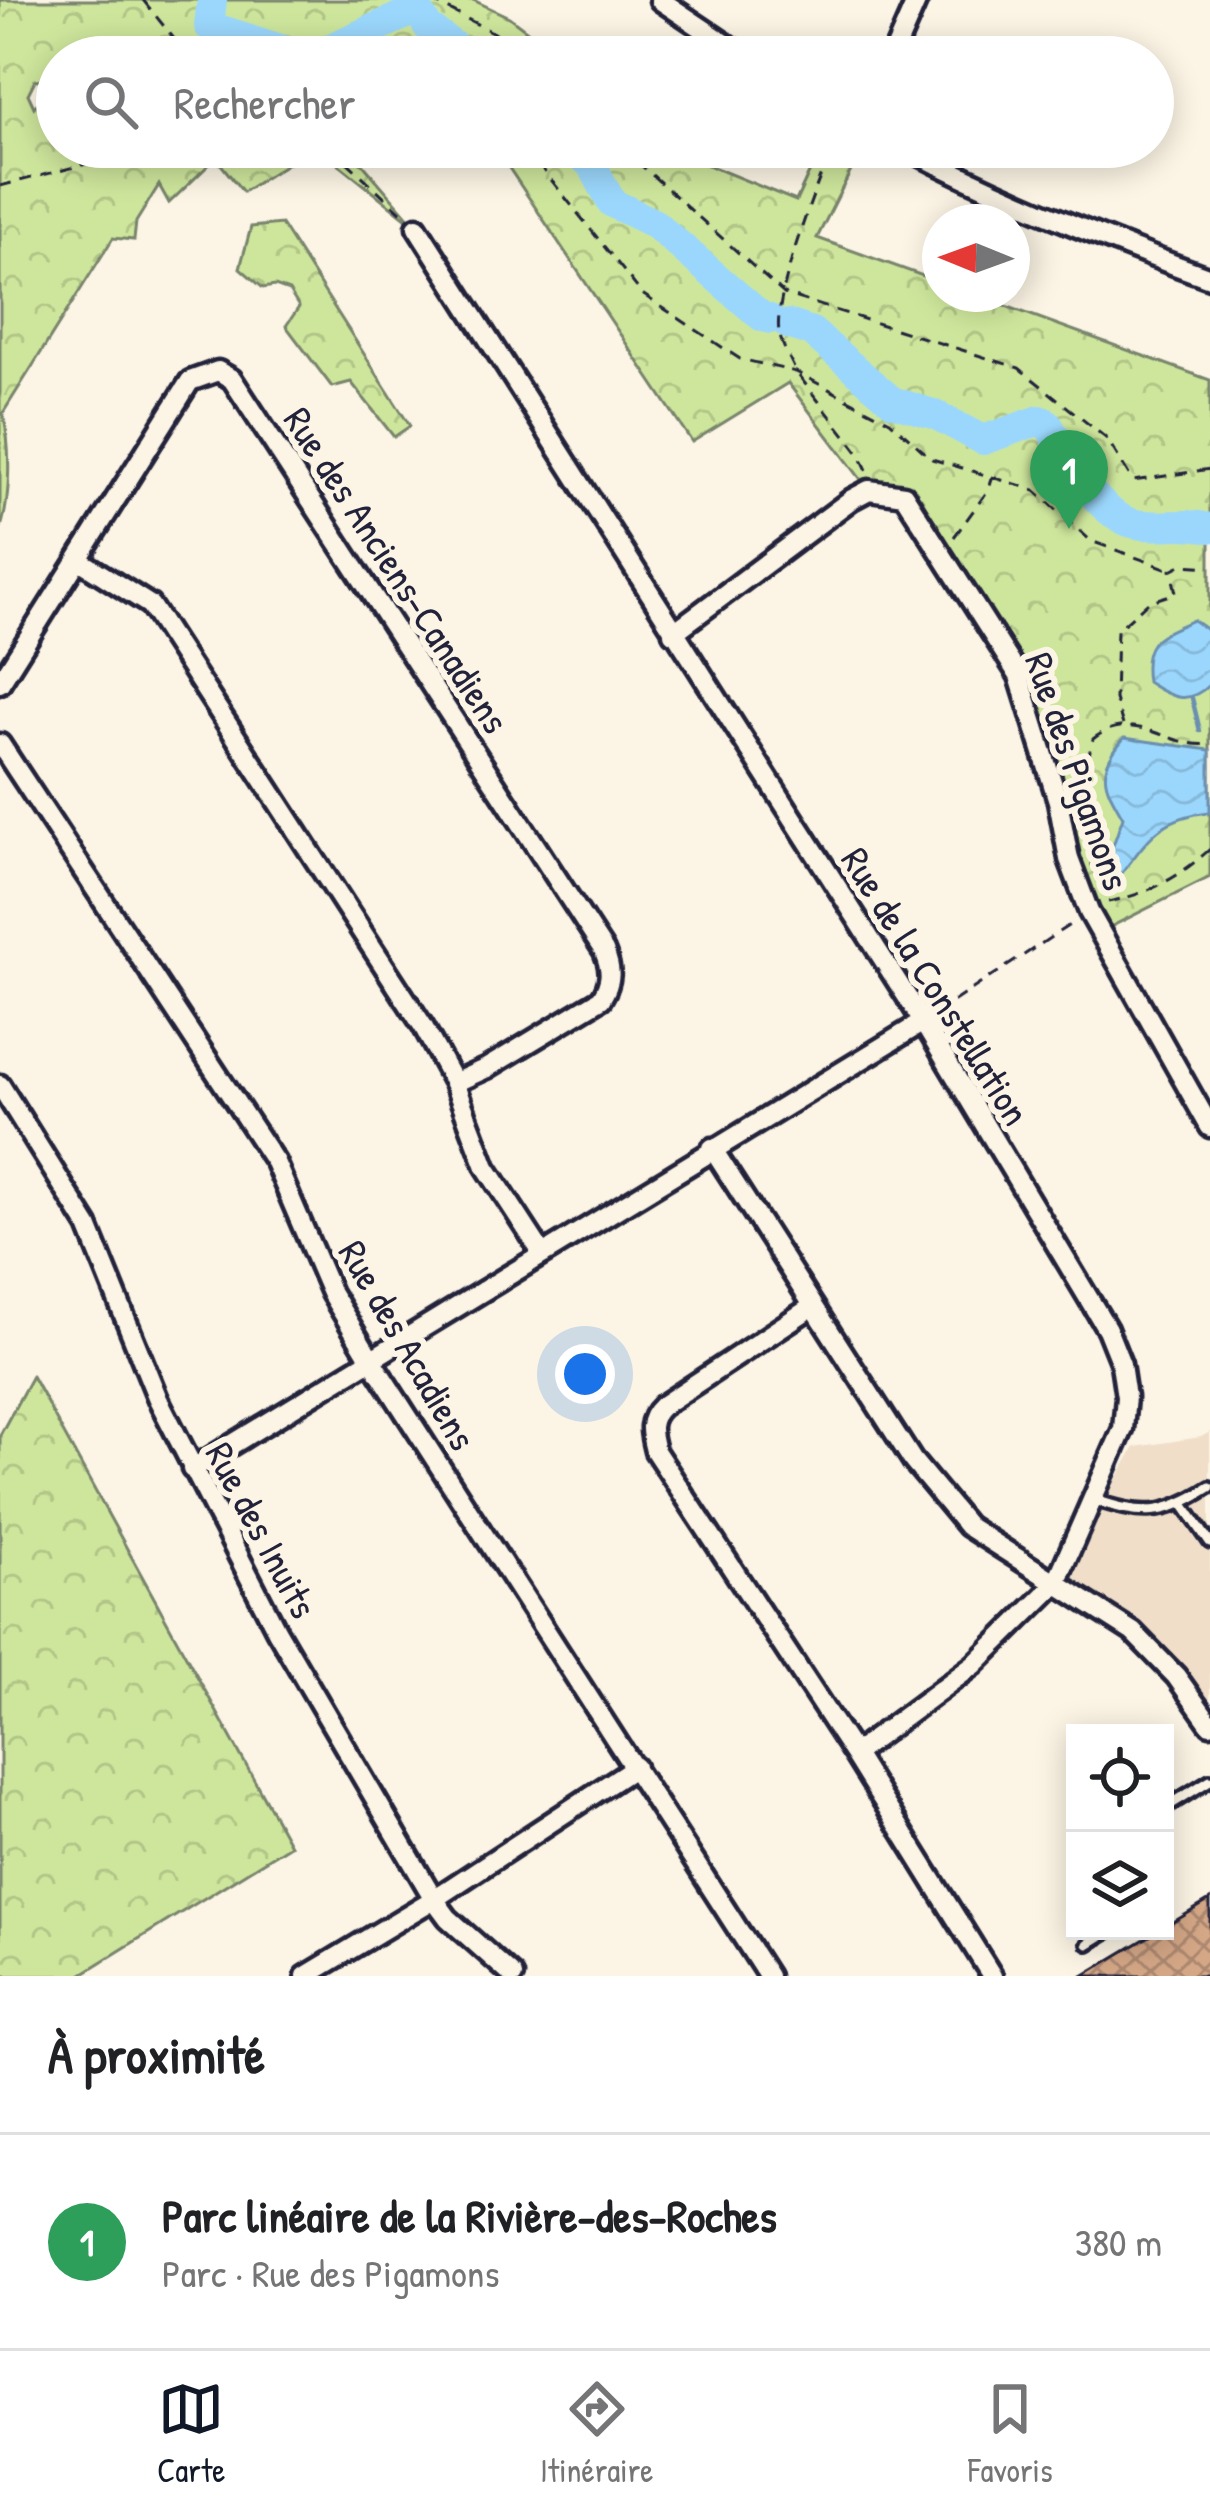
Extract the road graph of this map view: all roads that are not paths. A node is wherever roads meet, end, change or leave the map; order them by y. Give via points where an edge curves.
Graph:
1 (660, 0) edge
2 (917, 0) edge
3 (714, 36) edge
4 (901, 36) edge
5 (944, 168) edge
6 (417, 227) road end
7 (1210, 278) edge
8 (79, 560) junction
9 (673, 633) junction
10 (0, 683) edge
11 (0, 744) edge
12 (923, 1022) junction
13 (454, 1083) junction
14 (0, 1085) edge
15 (1210, 1127) edge
16 (712, 1148) junction
17 (542, 1253) junction
18 (813, 1306) junction
19 (370, 1358) junction
20 (192, 1469) junction
21 (1210, 1487) edge
22 (1091, 1499) junction
23 (1183, 1504) junction
24 (1210, 1543) edge
25 (1055, 1585) junction
26 (1210, 1724) edge
27 (854, 1754) junction
28 (635, 1767) junction
29 (1210, 1780) edge
30 (1174, 1802) edge
31 (434, 1899) junction
32 (1093, 1940) edge
33 (1088, 1943) dead end
34 (306, 1976) edge
35 (513, 1976) edge
36 (768, 1976) edge
37 (992, 1976) edge

1 - 3 street
2 - 4 street
5 - 7 street
6 - 9 street, Rue de la Constellation
8 - 10 street, Rue des Anciens-Canadiens
8 - 13 street via 150,605
8 - 13 street, Rue des Anciens-Canadiens via 190,381 218,371 232,379 611,967 601,999
9 - 12 street, Rue de la Constellation
9 - 15 street, Rue des Pigamons via 852,499 877,490 904,495 1019,676 1089,912
11 - 19 street, Rue des Acadiens via 275,1162 331,1293
12 - 16 street
12 - 22 street, Rue de la Constellation via 1121,1364 1123,1429
13 - 17 street via 486,1167
14 - 20 street, Rue des Inuits via 88,1226
16 - 17 street
16 - 18 street
17 - 19 street
18 - 25 street via 913,1462 954,1510
18 - 27 street via 662,1406 650,1432 664,1468
19 - 20 street
19 - 28 street, Rue des Acadiens
20 - 31 street, Rue des Inuits
21 - 23 lane
22 - 23 lane via 1131,1512
22 - 25 street, Rue de la Constellation
23 - 24 lane
25 - 26 street via 1133,1632
25 - 27 street, Rue de la Constellation via 974,1665
27 - 37 street
28 - 31 street
28 - 36 street, Rue des Acadiens
29 - 30 lane
31 - 34 street
31 - 35 street, Rue des Inuits
32 - 33 lane

